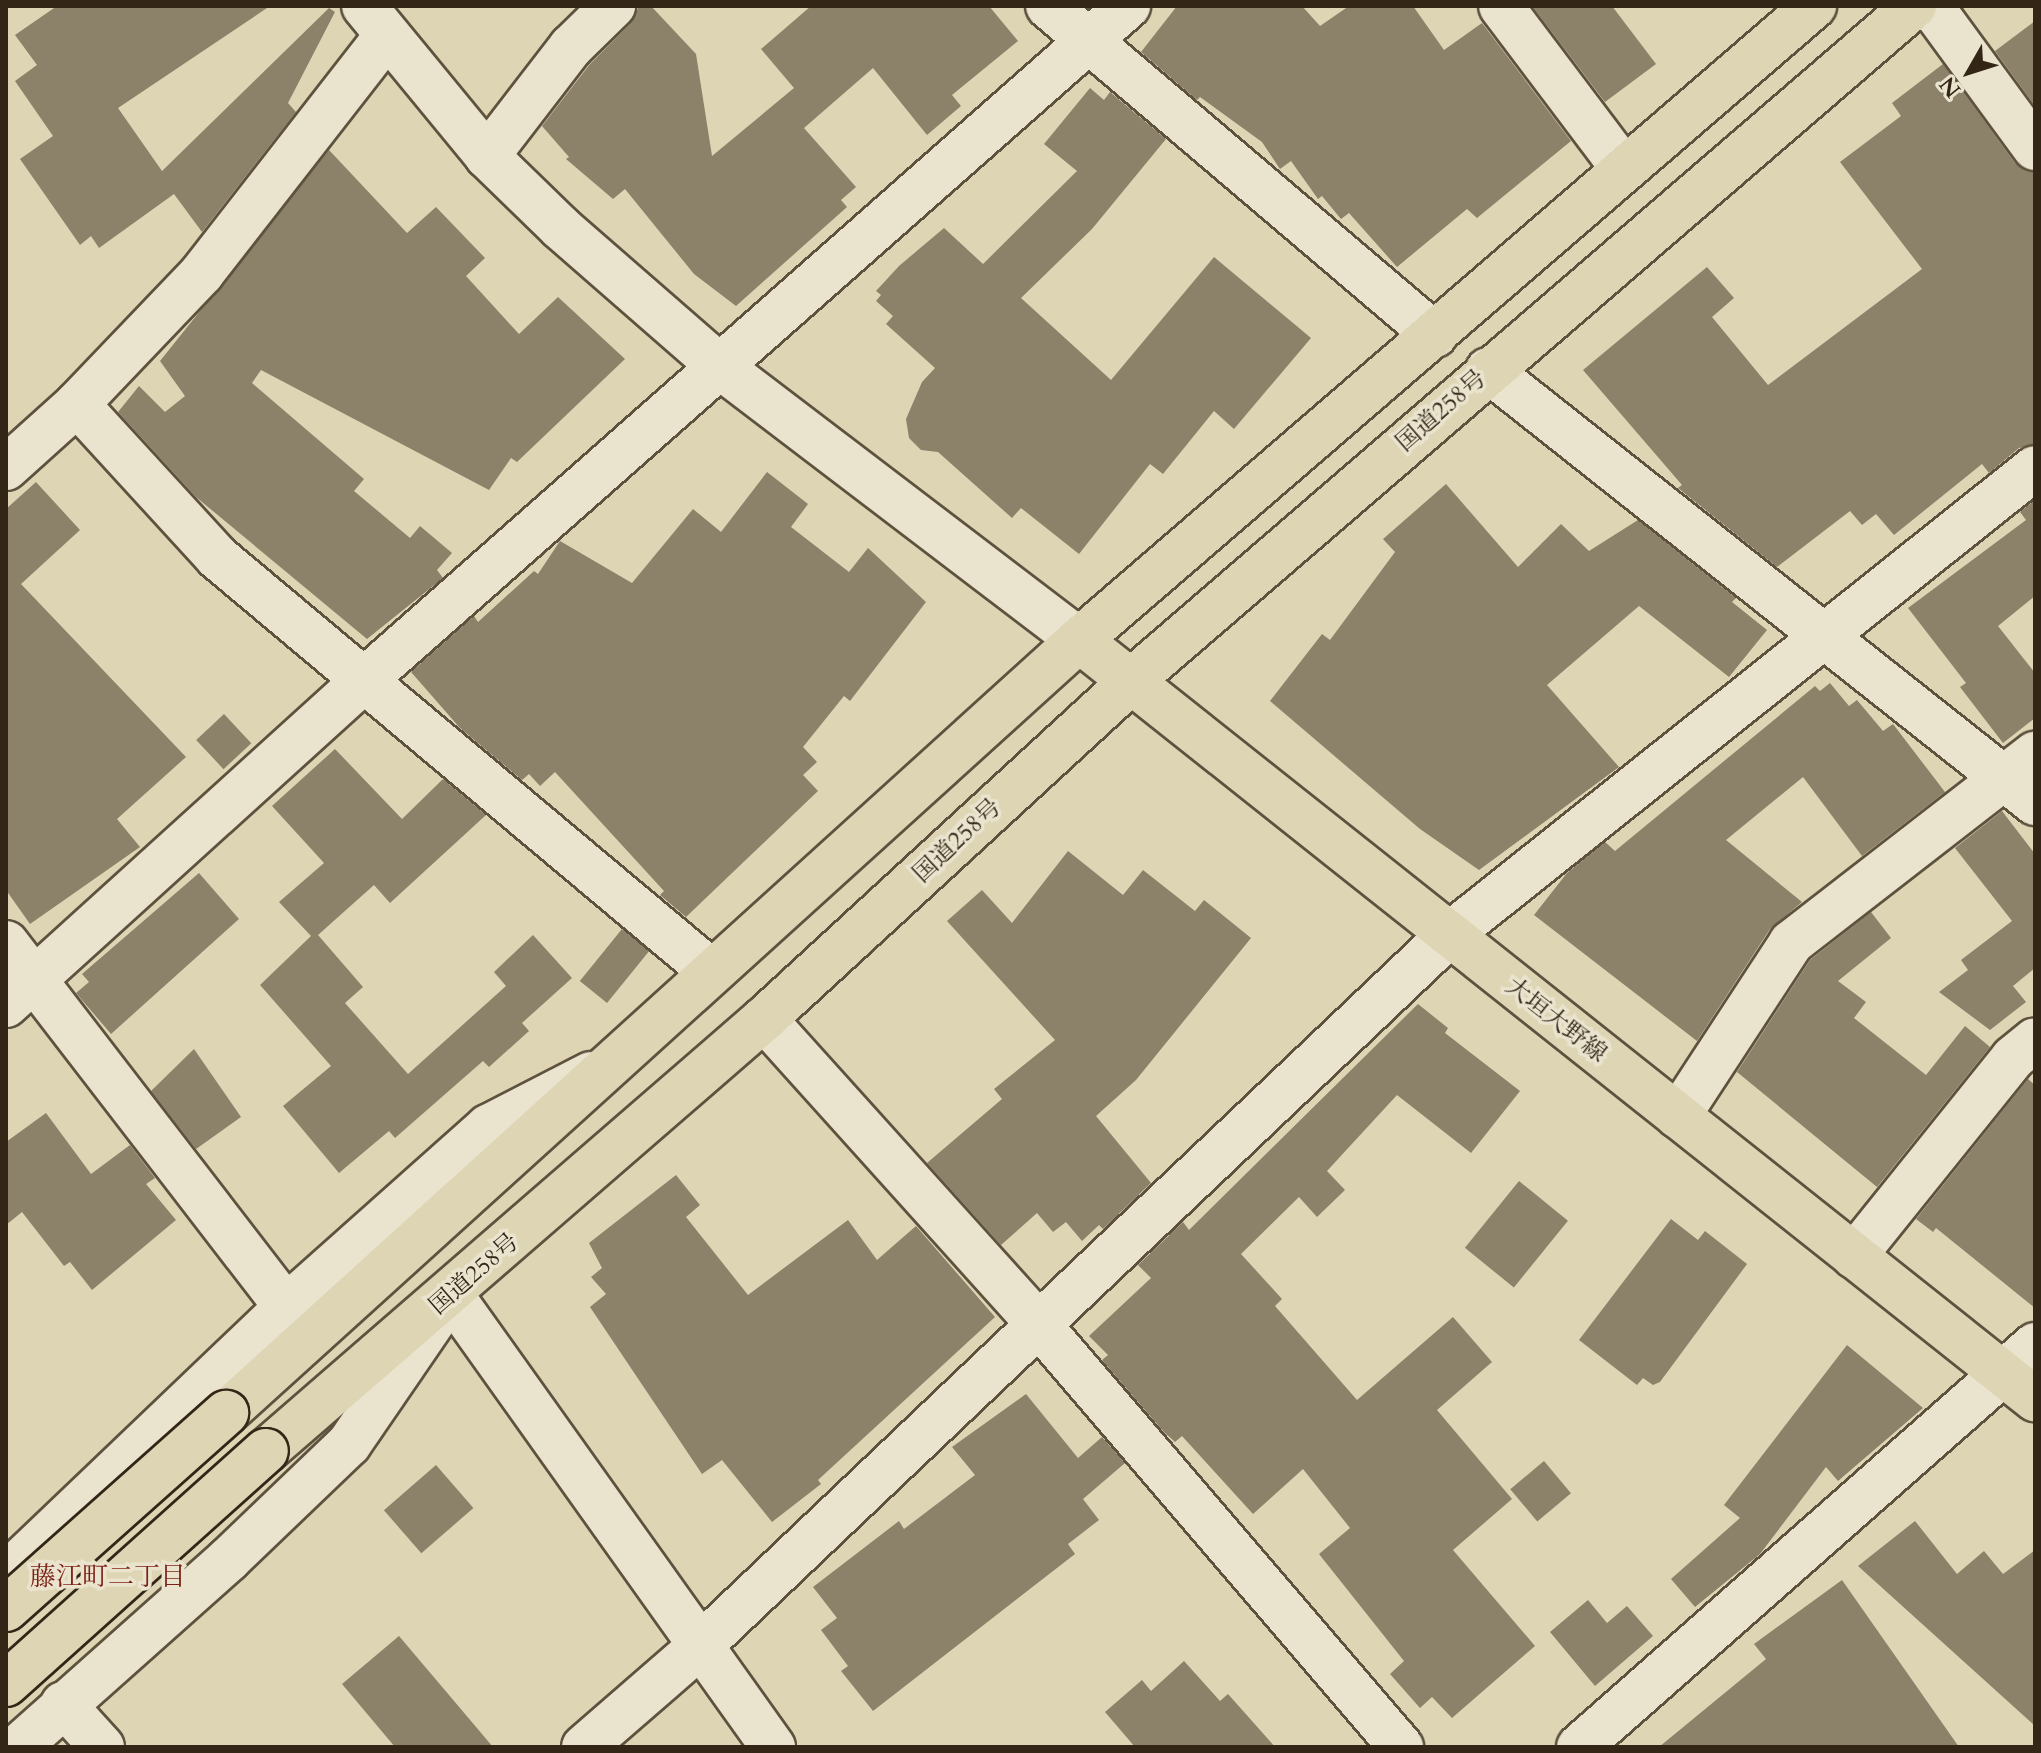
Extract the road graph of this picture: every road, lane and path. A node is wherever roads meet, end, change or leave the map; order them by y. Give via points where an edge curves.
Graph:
1 (613, 6) edge
2 (1048, 6) edge
3 (1128, 6) edge
4 (1501, 6) edge
5 (1814, 6) edge
6 (1914, 6) edge
7 (1931, 6) edge
8 (374, 22) edge
9 (1087, 41) junction
10 (2035, 148) edge
11 (487, 156) junction
12 (1623, 168) junction
13 (1435, 335) junction
14 (718, 365) junction
15 (1488, 370) junction
16 (77, 404) junction
17 (6, 468) edge
18 (2035, 468) edge
19 (1824, 638) junction
20 (1079, 640) junction
21 (1131, 681) junction
22 (362, 682) junction
23 (2024, 778) edge
24 (1449, 935) junction
25 (6, 943) edge
26 (712, 972) junction
27 (19, 993) edge
28 (764, 1019) junction
29 (2035, 1040) edge
30 (617, 1060) junction
31 (1678, 1116) junction
32 (1854, 1256) junction
33 (451, 1295) junction
34 (286, 1307) junction
35 (1040, 1326) junction
36 (2035, 1345) edge
37 (2001, 1371) junction
38 (2035, 1399) edge
39 (6, 1575) edge
40 (6, 1609) edge
41 (700, 1646) junction
42 (6, 1684) edge
43 (63, 1704) junction
44 (18, 1747) edge
45 (102, 1747) edge
46 (584, 1747) edge
47 (773, 1747) edge
48 (1401, 1747) edge
49 (1579, 1747) edge

1 - 11 street via 571,47
2 - 9 street
3 - 9 street
4 - 12 street
5 - 12 main road
6 - 15 main road, 国道258号
7 - 10 street
8 - 11 street
8 - 16 street via 202,273
9 - 13 street
9 - 14 street
11 - 14 street
12 - 13 main road
13 - 20 main road
14 - 20 street
14 - 22 street
15 - 19 street
15 - 21 main road, 国道258号
16 - 17 street
16 - 22 street via 217,557
18 - 19 street
19 - 23 street
19 - 24 street
20 - 21 main road, 大垣大野線
20 - 26 main road
21 - 24 main road, 大垣大野線
21 - 28 main road, 国道258号
22 - 26 street
22 - 27 street
23 - 31 street via 1791,943
24 - 31 main road, 大垣大野線
24 - 35 street
25 - 27 street
26 - 30 main road
27 - 34 street
28 - 33 main road, 国道258号
28 - 35 street
29 - 32 street via 2013,1058
30 - 34 street via 488,1127
30 - 40 main road, bridge
31 - 32 main road, 大垣大野線
32 - 37 main road, 大垣大野線
33 - 41 street
33 - 42 main road, 国道258号, bridge via 266,1451
33 - 43 street via 349,1444 229,1559
34 - 39 street
35 - 41 street
35 - 48 street
36 - 37 street
37 - 38 main road, 大垣大野線
37 - 49 street
41 - 46 street
41 - 47 street
43 - 44 street
43 - 45 street

